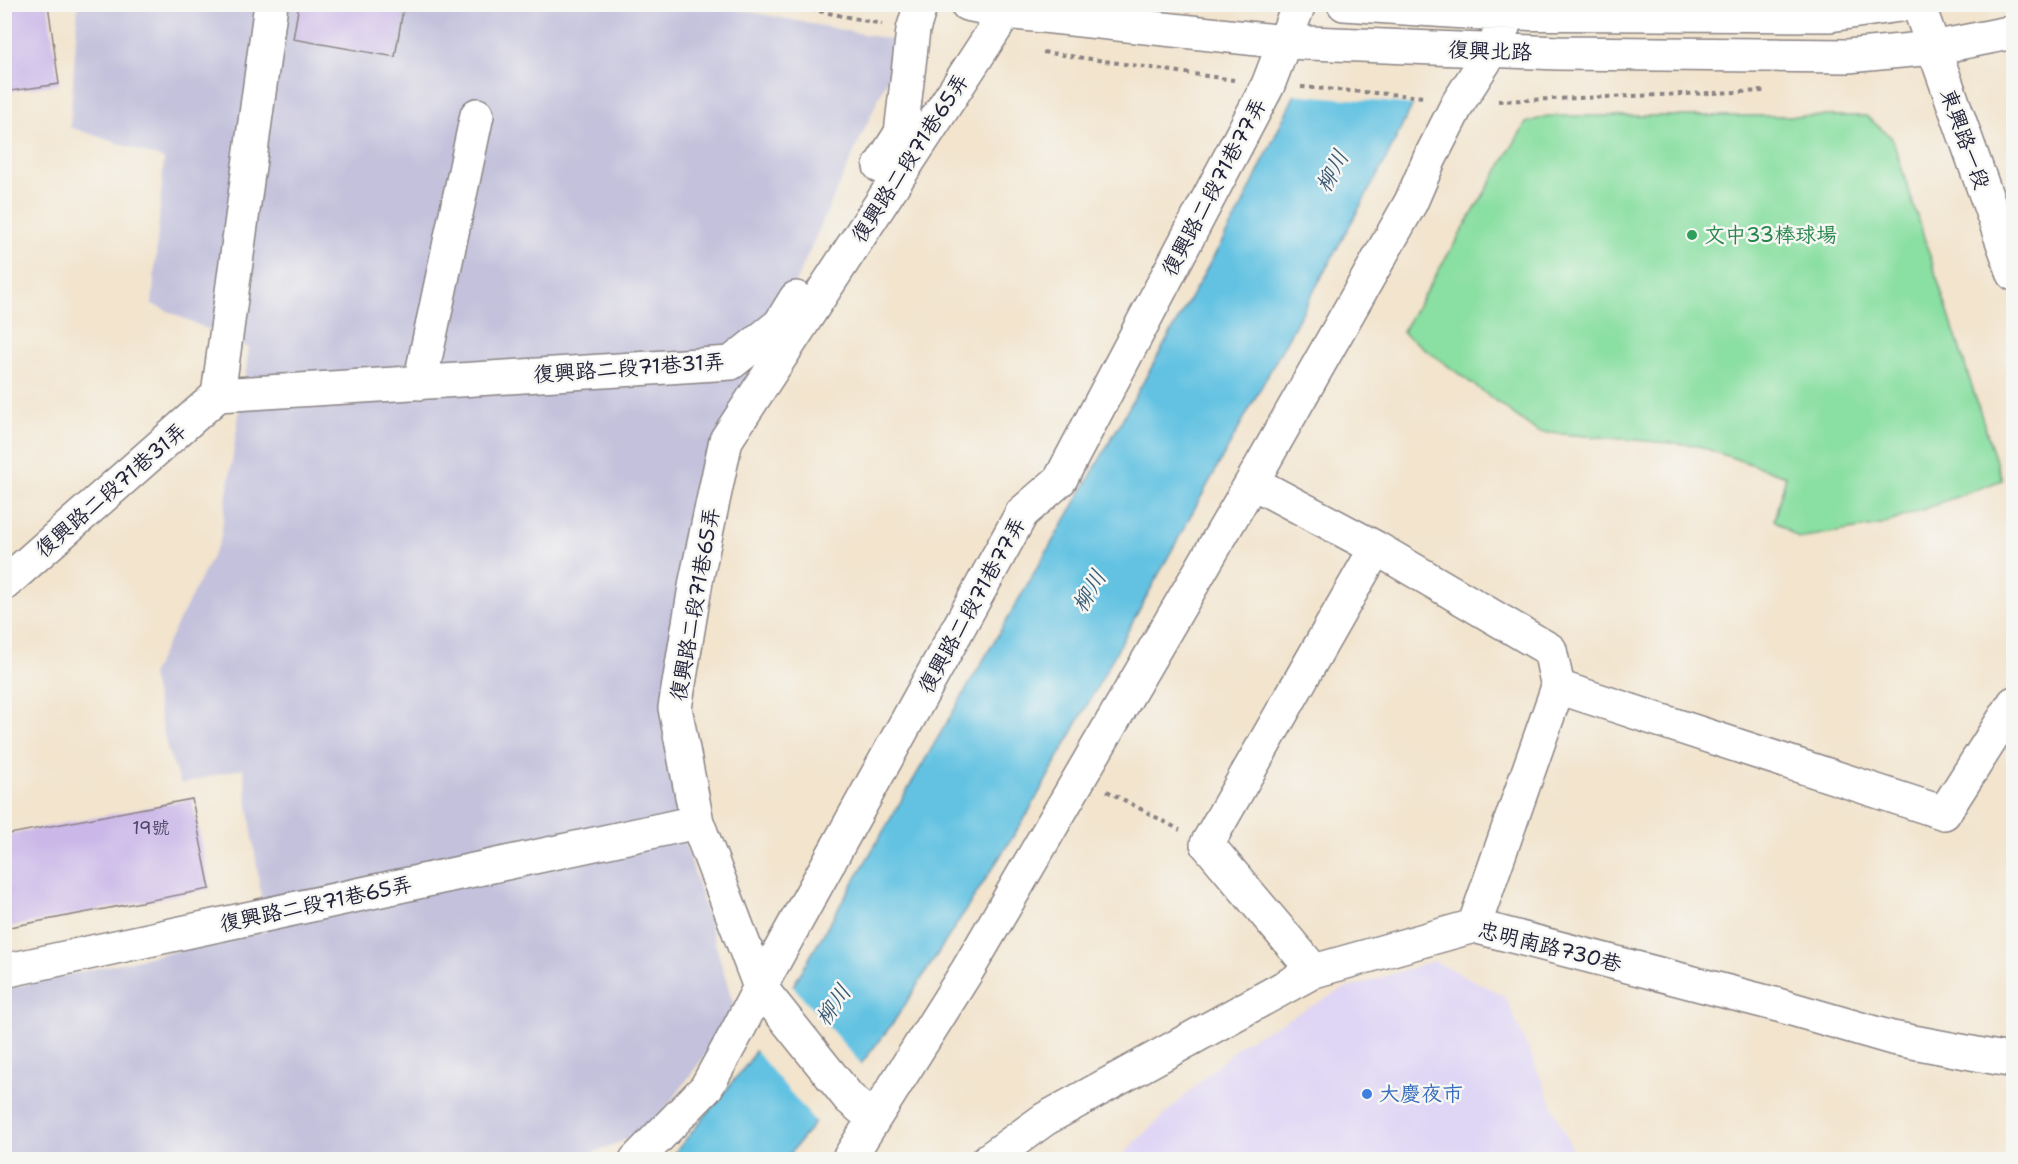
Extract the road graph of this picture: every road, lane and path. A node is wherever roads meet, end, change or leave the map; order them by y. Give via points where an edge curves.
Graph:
1 (271, 4) edge
2 (921, 4) edge
3 (967, 4) edge
4 (1299, 4) edge
5 (1344, 4) edge
6 (1907, 4) edge
7 (1918, 4) edge
8 (1501, 10) edge
9 (1006, 12) junction
10 (2013, 32) edge
11 (1294, 42) junction
12 (1933, 48) junction
13 (1478, 50) junction
14 (1298, 87) dead end
15 (1775, 90) dead end
16 (1452, 101) junction
17 (477, 115) dead end
18 (2013, 274) edge
19 (731, 363) junction
20 (420, 383) junction
21 (218, 395) junction
22 (726, 440) junction
23 (1252, 482) junction
24 (1376, 548) junction
25 (4, 584) edge
26 (1558, 687) junction
27 (2013, 703) edge
28 (1080, 776) junction
29 (697, 822) junction
30 (1207, 844) junction
31 (1474, 926) junction
32 (4, 971) edge
33 (1314, 971) junction
34 (762, 990) junction
35 (2013, 1061) edge
36 (861, 1108) junction
37 (636, 1160) edge
38 (848, 1160) edge
39 (988, 1160) edge

1 - 21 street
2 - 19 street, 復興路二段71巷31弄 via 913,30 901,133 780,324
3 - 9 street, 復興北路
4 - 11 street, 復興路二段71巷77弄
5 - 8 street, 復興北路
6 - 8 street, 復興北路 via 1830,15
7 - 12 street, 東興路一段
8 - 13 street
9 - 11 street, 復興北路
9 - 22 street, 復興路二段71巷65弄
10 - 12 street, 復興北路
11 - 13 street, 復興北路
11 - 34 street, 復興路二段71巷77弄 via 1060,480 1022,513
12 - 13 street, 復興北路 via 1848,56
12 - 18 street, 東興路一段
13 - 16 street
14 - 16 path
15 - 16 path
16 - 23 street via 1411,202
17 - 20 street
19 - 20 street, 復興路二段71巷31弄
19 - 22 street
20 - 21 street, 復興路二段71巷31弄
21 - 25 street, 復興路二段71巷31弄
22 - 29 street, 復興路二段71巷65弄 via 696,581 675,708
23 - 24 street
23 - 28 street
24 - 26 street via 1550,650
24 - 30 street
26 - 27 street via 1944,813
26 - 31 street
28 - 30 path
28 - 36 street via 967,971
29 - 32 street, 復興路二段71巷65弄
29 - 34 street
30 - 33 street
31 - 33 street, 忠明南路730巷
31 - 35 street, 忠明南路730巷 via 1892,1038
33 - 39 street, 忠明南路730巷 via 1045,1119
34 - 36 street
34 - 37 street, 復興路二段71巷77弄 via 706,1088
36 - 38 street

